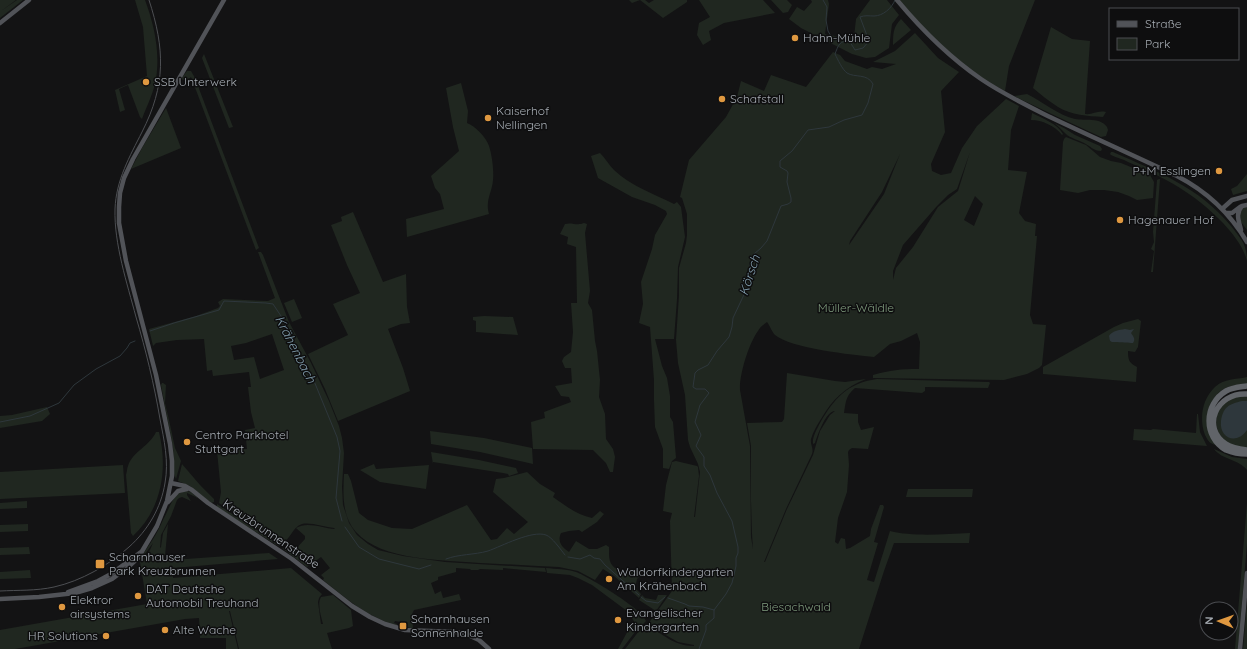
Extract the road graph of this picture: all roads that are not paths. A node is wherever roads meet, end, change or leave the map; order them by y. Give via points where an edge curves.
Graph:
1 (29, 0) edge
2 (224, 0) edge
3 (898, 0) edge
4 (0, 23) edge
5 (1247, 196) edge
6 (1247, 205) edge
7 (1242, 206) junction
8 (1222, 209) junction
9 (1226, 213) junction
10 (1242, 234) junction
11 (1247, 242) edge
12 (1246, 387) edge
13 (1247, 394) edge
14 (1247, 450) edge
15 (1247, 454) edge
16 (171, 483) junction
17 (190, 488) junction
18 (166, 505) junction
19 (1247, 573) edge
20 (0, 599) edge
21 (489, 649) edge
22 (1240, 649) edge

1 - 4 main road
2 - 16 main road via 133,159 124,178 119,202 119,223 126,261 166,426 171,455
3 - 8 main road via 926,33 982,80 1039,112 1177,176 1201,190
5 - 8 main road via 1234,199
6 - 7 main road
7 - 9 main road
7 - 10 main road via 1237,216
8 - 9 main road
9 - 10 main road
10 - 11 main road
12 - 15 highway via 1227,390 1218,398 1211,409 1209,424 1212,436 1219,445 1231,452
13 - 14 highway via 1233,395 1224,400 1216,411 1214,422 1217,434 1223,442 1234,448
16 - 17 main road, Kreuzbrunnenstraße
16 - 18 main road
17 - 18 main road via 178,490
17 - 21 main road, Kreuzbrunnenstraße via 292,559 357,609 376,620 418,631 468,634
18 - 20 main road via 141,552 111,574 67,593
19 - 22 main road

